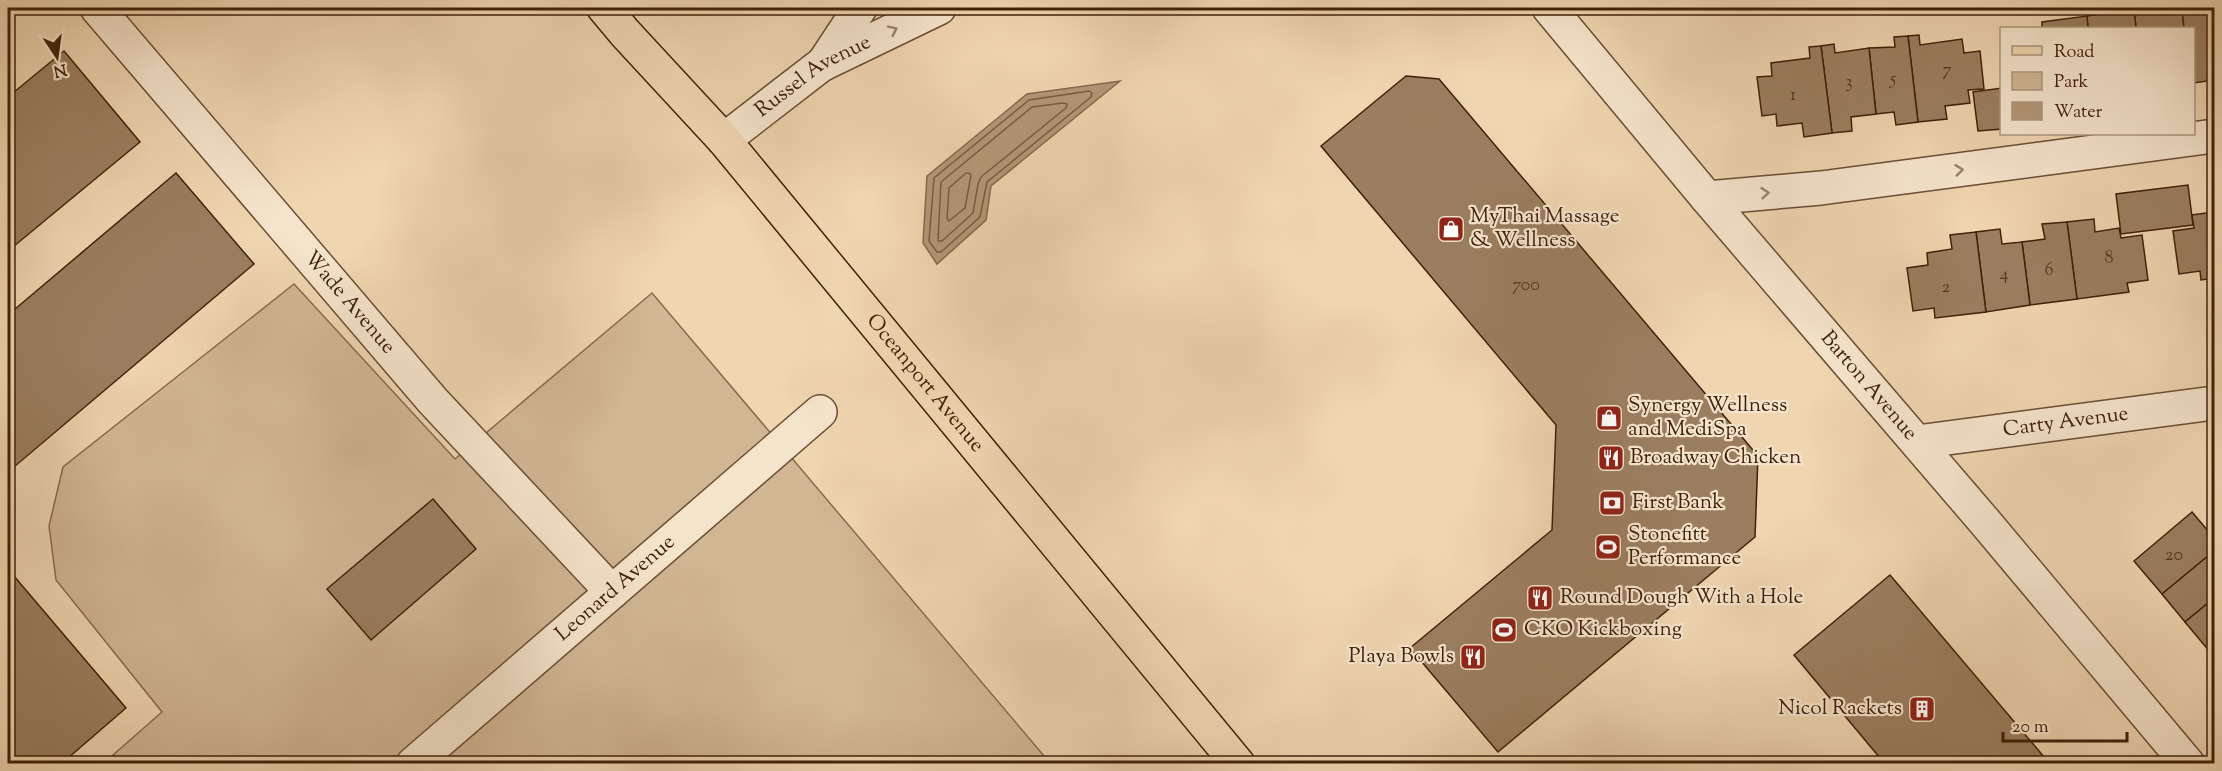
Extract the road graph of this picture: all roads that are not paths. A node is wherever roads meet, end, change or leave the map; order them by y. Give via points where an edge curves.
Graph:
1 (97, 8) edge
2 (604, 8) edge
3 (860, 8) edge
4 (939, 8) edge
5 (1549, 8) edge
6 (821, 65) junction
7 (2214, 136) edge
8 (724, 140) junction
9 (1707, 198) junction
10 (2214, 403) edge
11 (820, 412) dead end
12 (1917, 442) junction
13 (612, 592) junction
14 (413, 764) edge
15 (1238, 764) edge
16 (2188, 764) edge

1 - 13 street, Wade Avenue via 433,401
2 - 8 main road, Oceanport Avenue
3 - 6 street
6 -> 4 street, Russel Avenue
5 - 9 street, Barton Avenue
6 - 8 street, Russel Avenue
9 -> 7 street via 1821,188
8 - 15 main road, Oceanport Avenue
9 - 12 street, Barton Avenue
10 - 12 street, Carty Avenue
11 - 13 street, Leonard Avenue
12 - 16 street, Barton Avenue
13 - 14 street, Leonard Avenue

